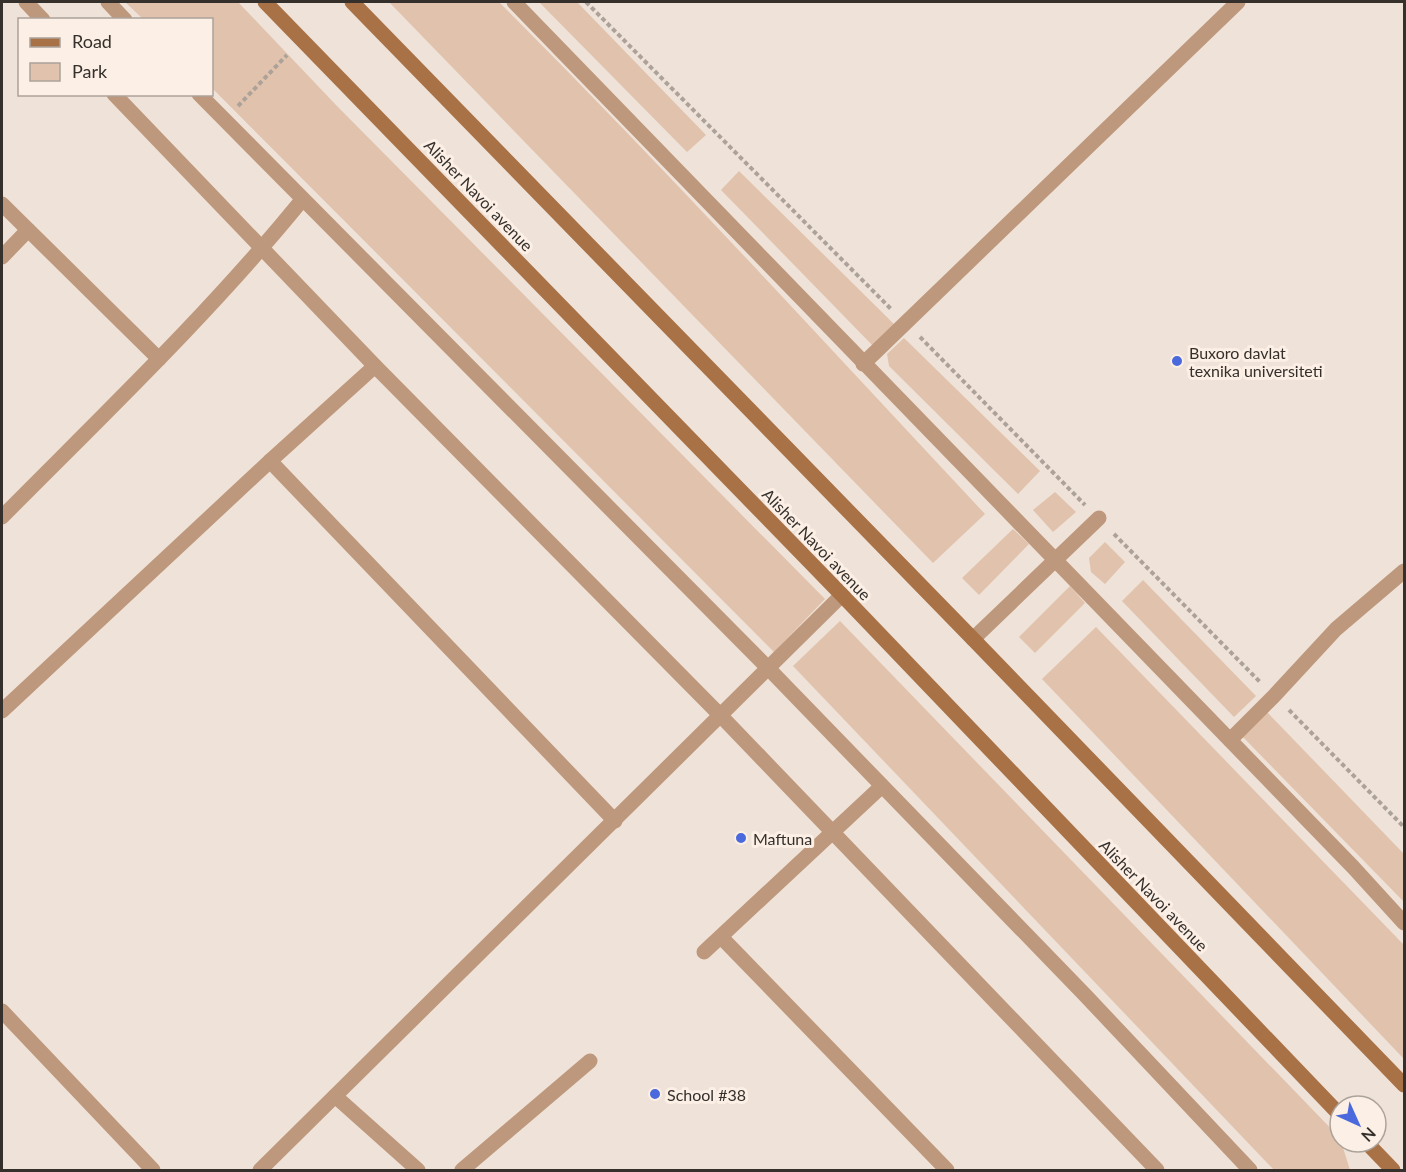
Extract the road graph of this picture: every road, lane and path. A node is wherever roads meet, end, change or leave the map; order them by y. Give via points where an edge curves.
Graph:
1 (26, 2) edge
2 (108, 2) edge
3 (265, 2) edge
4 (352, 2) edge
5 (514, 2) edge
6 (586, 2) edge
7 (1238, 2) edge
8 (41, 18) edge
9 (123, 18) edge
10 (301, 38) junction
11 (116, 96) edge
12 (201, 96) edge
13 (224, 121) junction
14 (302, 200) junction
15 (2, 204) edge
16 (28, 230) junction
17 (262, 249) junction
18 (2, 257) edge
19 (904, 322) junction
20 (159, 359) junction
21 (863, 364) junction
22 (375, 366) junction
23 (270, 461) junction
24 (2, 517) edge
25 (1099, 518) junction
26 (1056, 561) junction
27 (1404, 571) edge
28 (842, 595) junction
29 (973, 639) junction
30 (767, 667) junction
31 (1274, 696) junction
32 (2, 711) edge
33 (721, 716) junction
34 (1230, 740) junction
35 (882, 786) junction
36 (615, 821) junction
37 (1404, 827) edge
38 (831, 831) junction
39 (1404, 922) edge
40 (721, 936) junction
41 (704, 952) dead end
42 (2, 1011) edge
43 (590, 1061) dead end
44 (1404, 1085) edge
45 (335, 1096) junction
46 (1328, 1102) edge
47 (1378, 1154) edge
48 (153, 1170) edge
49 (260, 1170) edge
50 (418, 1170) edge
51 (462, 1170) edge
52 (947, 1170) edge
53 (1157, 1170) edge
54 (1250, 1170) edge
55 (1393, 1170) edge

1 - 8 street
2 - 9 street
3 - 10 main road, Alisher Navoi avenue
4 - 29 main road
5 - 21 street
6 - 19 path
7 - 19 street
10 - 13 path
10 - 28 main road, Alisher Navoi avenue
11 - 17 street
12 - 13 street
13 - 14 street
14 - 17 street
14 - 30 street
15 - 16 street
16 - 18 street
16 - 20 street
17 - 20 street
17 - 22 street
19 - 21 street
19 - 25 path
20 - 24 street
21 - 26 street
22 - 23 street
22 - 33 street
23 - 32 street
23 - 36 street
25 - 26 street
25 - 31 path
26 - 29 street
26 - 34 street
27 - 31 street via 1336,629
28 - 30 street
28 - 46 main road, Alisher Navoi avenue
29 - 44 main road
30 - 33 street
30 - 35 street
31 - 34 street
31 - 37 path
33 - 36 street
33 - 38 street
34 - 39 street
35 - 38 street
35 - 54 street
36 - 45 street
38 - 40 street
38 - 53 street
40 - 41 street
40 - 52 street
42 - 48 street
43 - 51 street
45 - 49 street
45 - 50 street
47 - 55 main road

